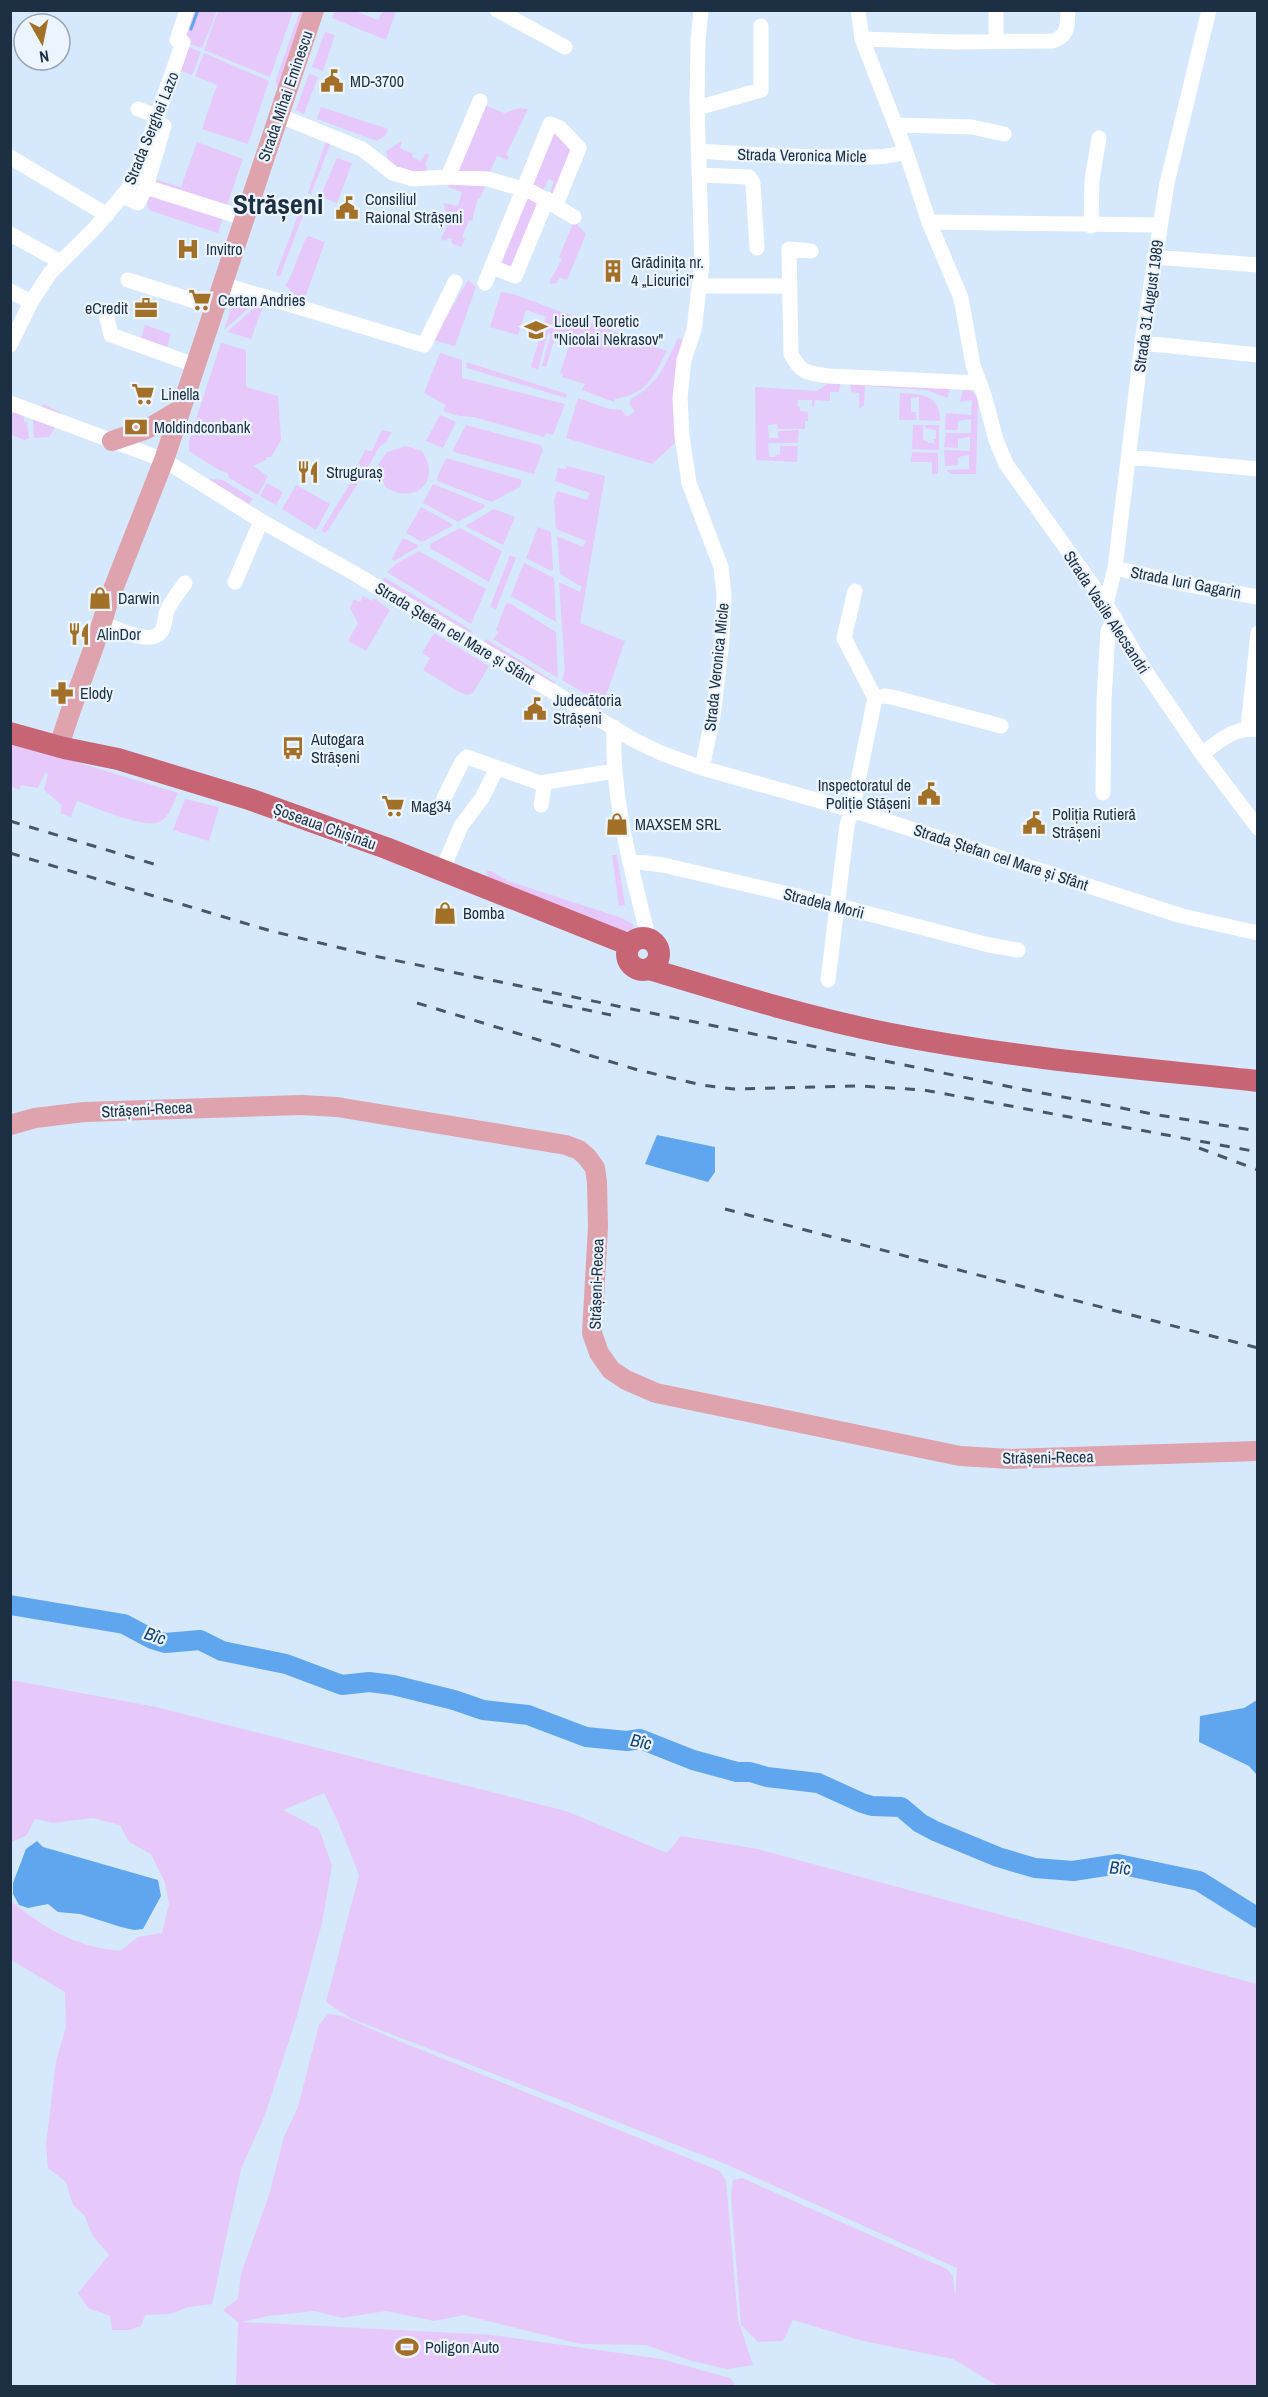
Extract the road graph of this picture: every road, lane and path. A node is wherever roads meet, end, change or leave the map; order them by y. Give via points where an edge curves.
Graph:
1 (187, 10) edge
2 (314, 10) edge
3 (497, 10) edge
4 (701, 10) edge
5 (858, 10) edge
6 (996, 10) edge
7 (1068, 10) edge
8 (1209, 10) edge
9 (761, 26) dead end
10 (862, 39) junction
11 (996, 40) junction
12 (565, 47) dead end
13 (168, 85) junction
14 (480, 101) dead end
15 (697, 108) junction
16 (138, 109) dead end
17 (278, 115) junction
18 (157, 116) junction
19 (896, 125) junction
20 (1004, 134) dead end
21 (1099, 138) dead end
22 (698, 151) junction
23 (906, 153) junction
24 (10, 157) edge
25 (699, 175) junction
26 (448, 177) junction
27 (146, 187) junction
28 (524, 190) junction
29 (123, 196) junction
30 (551, 202) junction
31 (107, 215) junction
32 (574, 217) dead end
33 (244, 218) junction
34 (929, 222) junction
35 (1091, 225) junction
36 (1160, 225) junction
37 (10, 234) edge
38 (757, 248) dead end
39 (811, 251) dead end
40 (1154, 257) junction
41 (61, 262) junction
42 (1257, 265) edge
43 (492, 267) junction
44 (128, 280) dead end
45 (455, 282) dead end
46 (485, 283) dead end
47 (222, 284) junction
48 (700, 286) junction
49 (789, 286) junction
50 (10, 291) edge
51 (31, 302) junction
52 (214, 307) junction
53 (106, 314) dead end
54 (1142, 343) junction
55 (10, 345) edge
56 (1257, 355) edge
57 (195, 364) junction
58 (979, 383) junction
59 (10, 403) edge
60 (181, 409) junction
61 (112, 441) junction
62 (1129, 457) junction
63 (164, 460) junction
64 (1257, 470) edge
65 (261, 520) junction
66 (1115, 568) junction
67 (235, 582) dead end
68 (185, 583) dead end
69 (855, 591) dead end
70 (1257, 597) edge
71 (1106, 604) junction
72 (1115, 618) junction
73 (103, 623) junction
74 (1257, 633) edge
75 (875, 698) junction
76 (1001, 726) dead end
77 (614, 727) junction
78 (1253, 729) edge
79 (10, 733) edge
80 (62, 748) junction
81 (1202, 754) junction
82 (497, 768) junction
83 (702, 768) junction
84 (615, 771) junction
85 (545, 782) junction
86 (1103, 793) dead end
87 (444, 798) dead end
88 (541, 805) dead end
89 (852, 810) junction
90 (1257, 828) edge
91 (630, 861) junction
92 (442, 871) junction
93 (839, 906) junction
94 (1257, 933) edge
95 (1018, 950) dead end
96 (643, 954) junction
97 (828, 980) dead end
98 (1257, 1068) edge
99 (1257, 1081) edge
100 (10, 1125) edge
101 (1257, 1451) edge

1 - 13 street, Strada Serghei Lazo
2 - 17 main road, Strada Mihai Eminescu
3 - 12 street
4 - 15 street, Strada Veronica Micle
5 - 10 street, Strada Vasile Alecsandri
6 - 11 street
7 - 11 street via 1067,32 1062,38
8 - 36 street, Strada 31 August 1989
9 - 15 street via 761,90
10 - 11 street
10 - 19 street, Strada Vasile Alecsandri
13 - 18 street, Strada Serghei Lazo
13 - 27 street via 178,89
14 - 26 street
15 - 22 street, Strada Veronica Micle
16 - 18 street
17 - 26 street via 362,149 393,172 413,179
17 - 33 main road, Strada Mihai Eminescu
18 - 29 street, Strada Serghei Lazo
19 - 20 street via 978,128
19 - 23 street, Strada Vasile Alecsandri
21 - 35 street via 1092,180
22 - 23 street, Strada Veronica Micle via 845,157
22 - 25 street, Strada Veronica Micle
23 - 34 street, Strada Vasile Alecsandri
24 - 31 street
25 - 38 street, Strada Veronica Micle via 749,177 753,183
25 - 48 street, Strada Veronica Micle
26 - 28 street via 488,179
27 - 29 street via 138,203
27 - 33 street
28 - 30 street
28 - 30 street via 550,124 560,128 579,148
28 - 43 street
29 - 31 street, Strada Serghei Lazo
30 - 32 street
30 - 43 street via 515,276
31 - 41 street, Strada Serghei Lazo
33 - 47 main road, Strada Mihai Eminescu
34 - 35 street
34 - 58 street, Strada Vasile Alecsandri via 961,298
35 - 36 street
36 - 40 street, Strada 31 August 1989
37 - 41 street
39 - 49 street via 789,249
40 - 42 street
40 - 54 street, Strada 31 August 1989
41 - 51 street, Strada Serghei Lazo
43 - 46 street
44 - 52 street
45 - 47 street via 424,345
47 - 52 main road, Strada Mihai Eminescu
48 - 49 street
48 - 83 street, Strada Veronica Micle via 684,360 682,436 689,483 721,567 724,594 713,716
49 - 58 street via 790,354 806,373
50 - 51 street
51 - 55 street, Strada Serghei Lazo
52 - 57 main road, Strada Mihai Eminescu
53 - 57 street via 111,335
54 - 56 street
54 - 62 street, Strada 31 August 1989
57 - 60 main road, Strada Mihai Eminescu
58 - 71 street, Strada Vasile Alecsandri via 1011,474
59 - 61 street, Strada Ștefan cel Mare și Sfânt
60 - 61 main road via 147,429
60 - 63 main road, Strada Mihai Eminescu
61 - 63 street, Strada Ștefan cel Mare și Sfânt
62 - 64 street
62 - 66 street, Strada 31 August 1989
63 - 65 street, Strada Ștefan cel Mare și Sfânt
63 - 73 main road, Strada Mihai Eminescu
65 - 67 street
65 - 77 street, Strada Ștefan cel Mare și Sfânt
66 - 70 street, Strada Iuri Gagarin
66 - 71 street, Strada 31 August 1989
68 - 73 street via 166,612 164,627 155,636 143,637
69 - 75 street via 844,638
71 - 72 street, Strada Vasile Alecsandri
72 - 81 street, Strada Vasile Alecsandri via 1144,669
72 - 86 street via 1108,631
73 - 80 main road, Strada Mihai Eminescu via 69,712
74 - 78 street
75 - 76 street via 892,697
75 - 89 street
77 - 83 street, Strada Ștefan cel Mare și Sfânt via 661,753
77 - 84 street
78 - 81 street via 1232,733
79 - 80 highway, Șoseaua Chișinău
80 - 92 highway, Șoseaua Chișinău via 118,759 249,799
80 - 96 highway via 249,808
81 - 90 street, Strada Vasile Alecsandri
82 - 85 street via 533,782
82 - 87 street via 467,757
82 - 92 street via 482,798 461,826
83 - 89 street, Strada Ștefan cel Mare și Sfânt
84 - 85 street
84 - 91 street
85 - 88 street
89 - 93 street
89 - 94 street, Strada Ștefan cel Mare și Sfânt via 1182,916
91 - 93 street, Stradela Morii via 663,865
91 - 96 street
92 - 96 highway, Șoseaua Chișinău
93 - 95 street, Stradela Morii
93 - 97 street
96 - 98 highway via 799,999 922,1026 1048,1045
96 - 99 highway via 688,980 805,1015 891,1034 1007,1053
100 - 101 main road, Strășeni-Recea via 84,1112 302,1105 335,1107 566,1146 579,1150 595,1168 598,1227 592,1333 599,1353 626,1380 656,1393 960,1456 1011,1459

